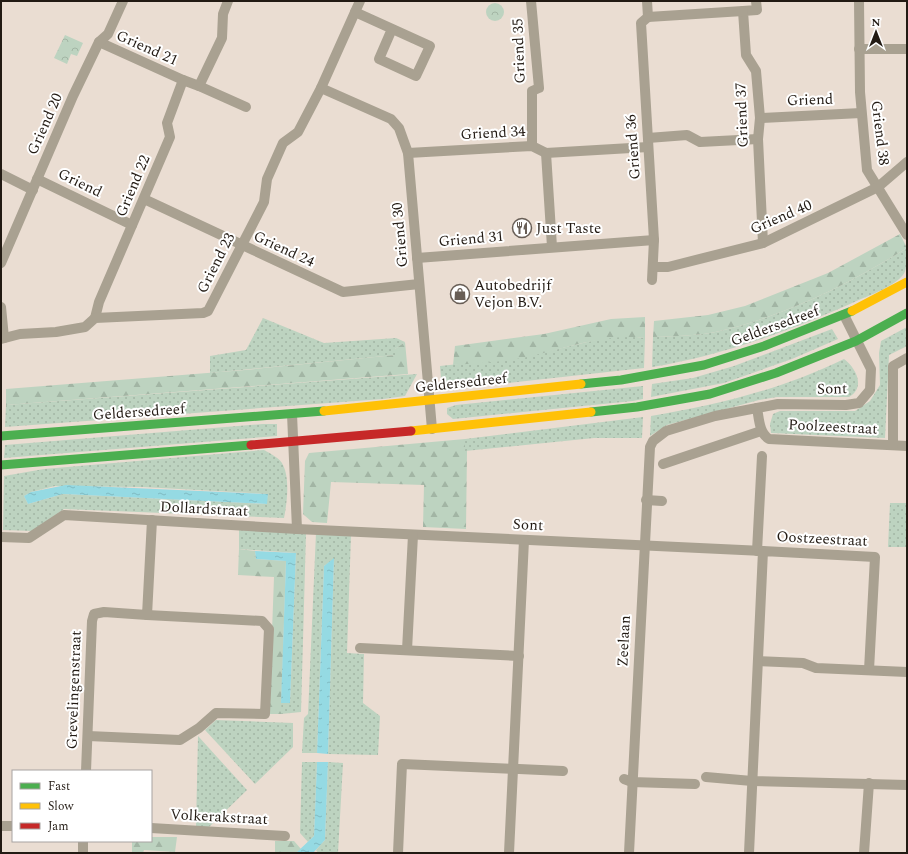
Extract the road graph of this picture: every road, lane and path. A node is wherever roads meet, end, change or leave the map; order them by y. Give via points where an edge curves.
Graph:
1 (122, 1) edge
2 (228, 1) edge
3 (360, 1) edge
4 (531, 1) edge
5 (647, 1) edge
6 (756, 1) edge
7 (859, 1) edge
8 (743, 11) junction
9 (355, 12) junction
10 (648, 17) junction
11 (392, 29) junction
12 (99, 42) junction
13 (859, 49) junction
14 (907, 49) edge
15 (183, 80) junction
16 (199, 86) junction
17 (321, 88) junction
18 (246, 107) dead end
19 (861, 113) junction
20 (760, 118) junction
21 (758, 139) junction
22 (648, 142) junction
23 (532, 146) junction
24 (408, 153) junction
25 (546, 153) junction
26 (907, 162) edge
27 (1, 174) edge
28 (37, 179) junction
29 (878, 188) junction
30 (33, 190) junction
31 (144, 200) junction
32 (132, 225) junction
33 (907, 235) edge
34 (654, 240) junction
35 (763, 243) junction
36 (242, 246) junction
37 (552, 247) junction
38 (417, 258) junction
39 (1, 264) edge
40 (654, 267) junction
41 (652, 280) dead end
42 (907, 282) edge
43 (419, 284) junction
44 (1, 307) edge
45 (907, 313) edge
46 (844, 315) junction
47 (95, 318) junction
48 (3, 338) edge
49 (856, 341) junction
50 (907, 358) edge
51 (430, 400) junction
52 (757, 408) junction
53 (292, 414) junction
54 (432, 429) junction
55 (761, 431) junction
56 (1, 436) edge
57 (652, 441) joint
58 (292, 442) junction
59 (893, 445) junction
60 (907, 446) edge
61 (762, 456) dead end
62 (1, 464) edge
63 (663, 464) dead end
64 (646, 500) junction
65 (662, 501) dead end
66 (152, 520) junction
67 (298, 529) junction
68 (412, 535) junction
69 (1, 537) edge
70 (524, 540) junction
71 (644, 546) junction
72 (760, 551) junction
73 (147, 615) junction
74 (360, 648) dead end
75 (407, 650) junction
76 (519, 656) junction
77 (758, 661) junction
78 (869, 670) junction
79 (907, 672) edge
80 (88, 736) junction
81 (514, 769) junction
82 (86, 770) edge
83 (563, 771) dead end
84 (706, 777) dead end
85 (628, 781) junction
86 (752, 781) junction
87 (695, 784) dead end
88 (869, 784) junction
89 (907, 785) edge
90 (1, 826) edge
91 (12, 826) edge
92 (152, 828) edge
93 (285, 836) dead end
94 (83, 842) edge
95 (82, 853) edge
96 (398, 853) edge
97 (510, 853) edge
98 (629, 853) edge
99 (749, 853) edge
100 (864, 853) edge

1 - 12 street, Griend 20 via 108,34
2 - 16 street via 223,14 222,38
3 - 9 street, Griend 23
4 - 23 street, Griend 35 via 539,88 532,91
5 - 10 street, Griend 36
6 - 8 street via 757,10
7 - 13 street, Griend 38
8 - 10 street
8 - 20 street, Griend 37 via 746,55 756,71
9 - 11 street
9 - 17 street, Griend 23
10 - 22 street, Griend 36 via 641,23
11 - 11 street via 430,46 416,76 379,59
12 - 15 street, Griend 21
12 - 28 street, Griend 20
13 - 14 street
13 - 19 street, Griend 38
15 - 16 street
15 - 31 street, Griend 22 via 166,123 170,137
16 - 18 street
17 - 24 street, Griend 30 via 391,119 398,128
17 - 36 street, Griend 23 via 298,132 284,143 267,179 264,202
19 - 20 street, Griend
19 - 29 street, Griend 38 via 867,170
20 - 21 street, Griend 37
21 - 22 street, Griend 34 via 700,142 688,135
21 - 35 street, Griend 37
22 - 25 street, Griend 34
22 - 34 street, Griend 36
23 - 24 street, Griend 34
23 - 25 street, Griend 34
24 - 38 street, Griend 30
25 - 37 street
26 - 29 street, Griend 40
27 - 30 street
28 - 30 street, Griend 20
28 - 32 street, Griend
29 - 33 street, Griend 38
29 - 35 street, Griend 40
30 - 39 street, Griend 20
31 - 32 street, Griend 22
31 - 36 street, Griend 24
32 - 47 street, Griend 22 via 99,302
34 - 37 street, Griend 31
34 - 40 street, Griend 36
35 - 40 street, Griend 40 via 668,267
36 - 43 street, Griend 24 via 343,292
36 - 47 street, Griend 23 via 208,311
37 - 38 street, Griend 31
38 - 43 street, Griend 30
40 - 41 street, Griend 36
42 - 46 main road, Geldersedreef
43 - 51 street, Griend 30
44 - 48 street
45 - 49 main road
46 - 49 street, Sont
46 - 51 main road, Geldersedreef via 764,346 704,365 638,377
47 - 48 street, Griend 23 via 85,327
49 - 52 street, Sont via 870,369 870,390 859,403 778,404
49 - 54 main road via 710,394 637,407
50 - 59 street via 893,366
51 - 53 main road, Geldersedreef
51 - 54 street, Griend 30
52 - 55 street
52 - 57 street, Sont via 715,416 666,431
53 - 56 main road, Geldersedreef
53 - 58 street
54 - 58 main road
55 - 59 street, Poolzeestraat via 769,439
55 - 63 street
57 - 64 street, Zeelaan
58 - 62 main road
58 - 67 street
59 - 60 street, Poolzeestraat
61 - 72 street
64 - 65 street
64 - 71 street, Zeelaan
66 - 67 street, Dollardstraat
66 - 69 street, Dollardstraat via 64,515 29,538
66 - 73 street
67 - 68 street, Sont
68 - 70 street, Sont
68 - 75 street
70 - 71 street, Sont
70 - 76 street
71 - 72 street, Sont
71 - 85 street, Zeelaan
72 - 77 street, Oostzeestraat
72 - 78 street, Oostzeestraat via 875,557
73 - 80 street, Grevelingenstraat via 104,612 94,614
73 - 80 street via 262,621 269,629 265,714 216,713 180,740
74 - 75 street
75 - 76 street
76 - 81 street
77 - 78 street via 803,663 816,668
77 - 86 street, Oostzeestraat
78 - 79 street
80 - 82 street, Grevelingenstraat
81 - 83 street
81 - 96 street via 402,764
81 - 97 street
84 - 86 street
85 - 87 street
85 - 98 street, Zeelaan
86 - 88 street
86 - 99 street, Oostzeestraat
88 - 89 street
88 - 100 street
90 - 91 street
92 - 93 street, Volkerakstraat
94 - 95 street

